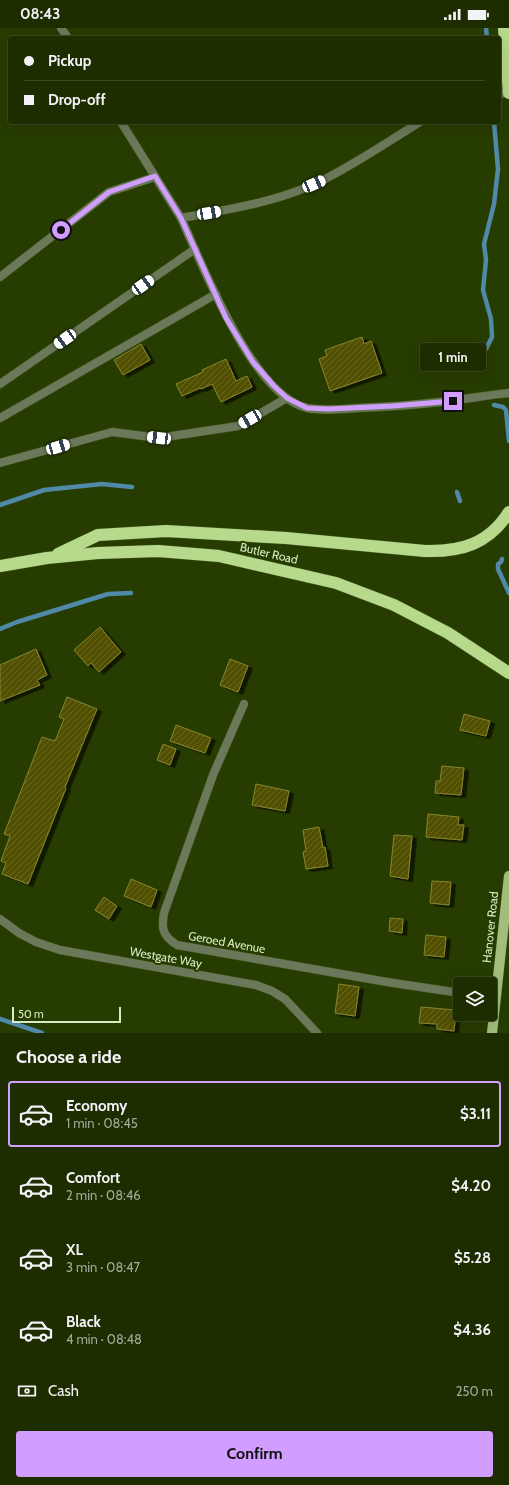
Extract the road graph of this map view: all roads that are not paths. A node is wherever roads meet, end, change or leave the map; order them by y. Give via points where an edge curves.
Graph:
1 (504, 28) edge
2 (509, 92) edge
3 (122, 124) edge
4 (417, 124) edge
5 (155, 176) junction
6 (181, 218) junction
7 (195, 249) junction
8 (0, 277) edge
9 (216, 294) junction
10 (0, 384) edge
11 (509, 394) edge
12 (287, 398) junction
13 (0, 418) edge
14 (0, 463) edge
15 (509, 512) edge
16 (47, 558) junction
17 (0, 566) edge
18 (509, 673) edge
19 (244, 704) dead end
20 (509, 876) edge
21 (0, 919) edge
22 (497, 985) edge
23 (453, 992) edge
24 (492, 1021) edge
25 (317, 1033) edge
26 (492, 1033) edge

1 - 2 highway
3 - 5 street
4 - 6 street via 338,172 303,188 271,200
5 - 6 street
5 - 8 street via 109,192
6 - 7 street
7 - 9 street
7 - 10 street
9 - 12 street via 226,318 253,362
9 - 13 street
11 - 12 street via 400,406 328,409 307,408
12 - 14 street via 238,426 159,438 112,432
15 - 16 highway via 500,525 474,544 442,552 278,537 166,531 98,535
16 - 17 highway, Butler Road
16 - 18 highway, Butler Road via 158,551 212,555 336,583 394,605 448,633
19 - 23 street, Geroed Avenue via 213,775 164,913 162,924 169,940 177,945
20 - 22 main road, Hanover Road
21 - 25 street, Westgate Way via 18,933 60,950 256,985 285,999
24 - 26 main road, Hanover Road

